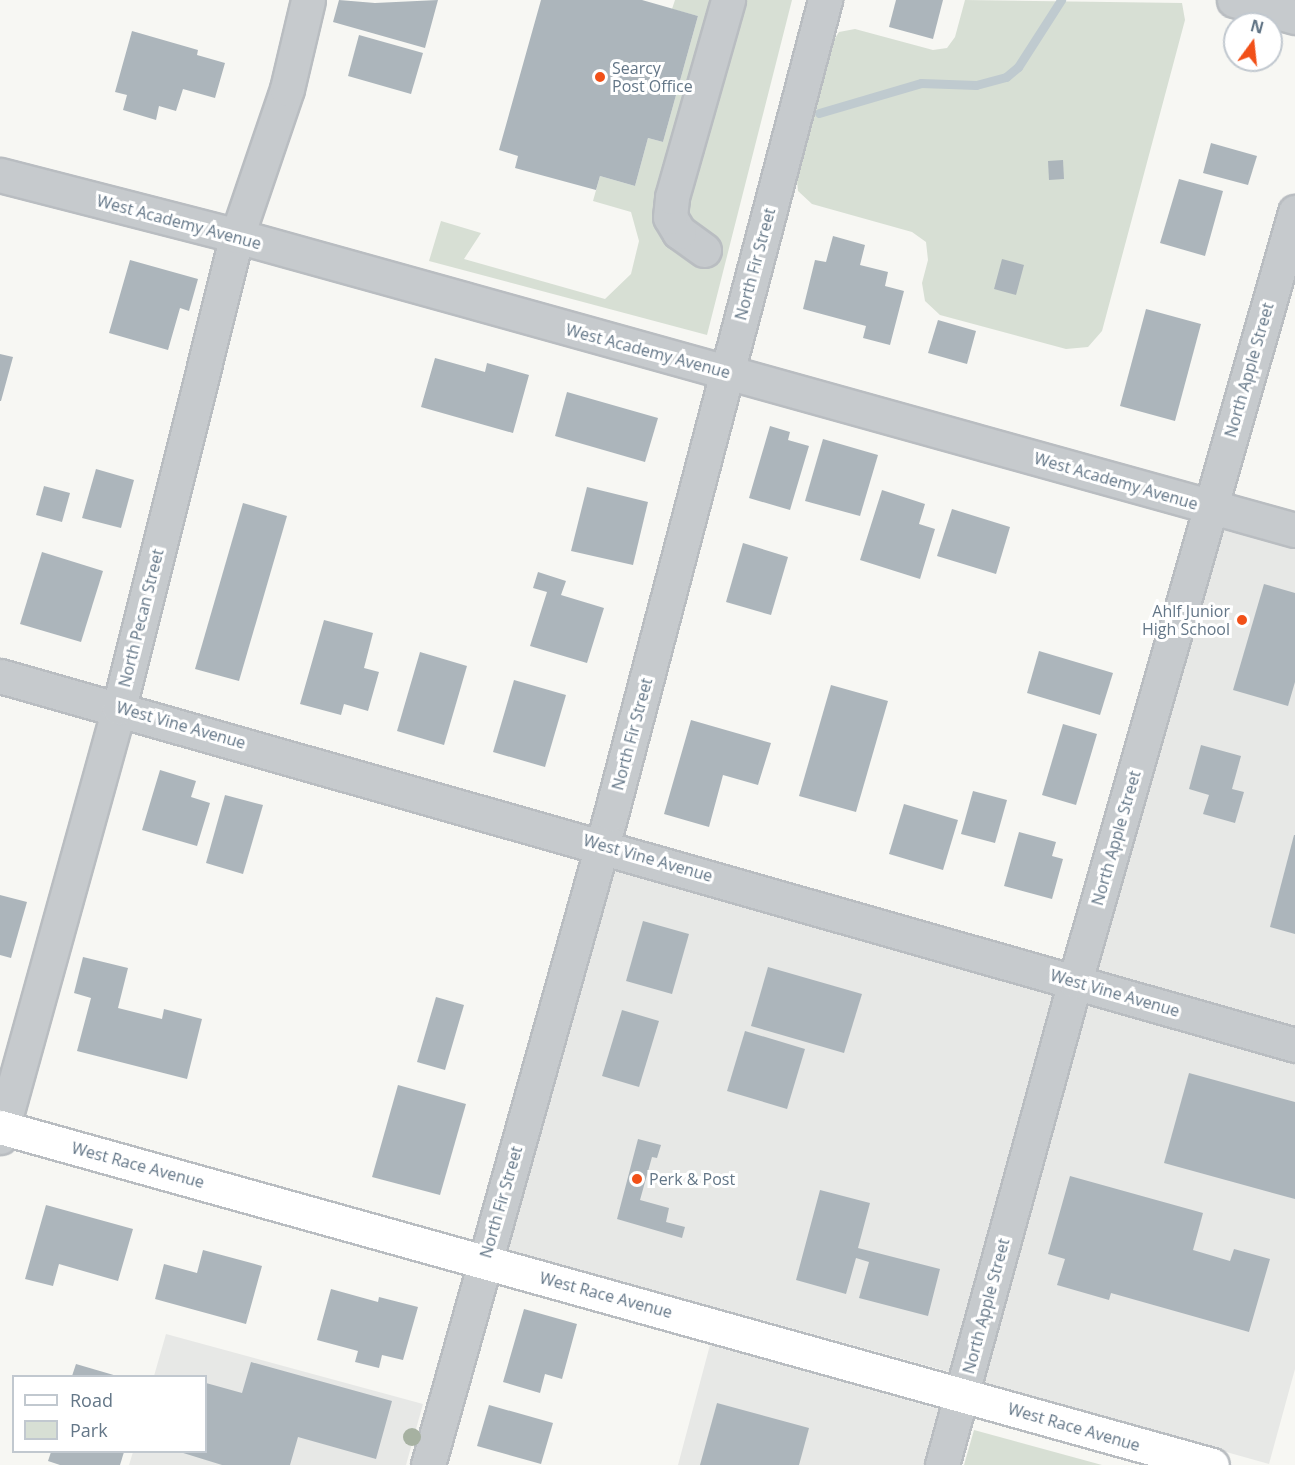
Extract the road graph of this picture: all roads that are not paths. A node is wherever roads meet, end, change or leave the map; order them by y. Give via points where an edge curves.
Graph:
1 (308, 0) edge
2 (728, 0) edge
3 (825, 0) edge
4 (1234, 0) edge
5 (1295, 17) edge
6 (0, 175) edge
7 (1295, 212) edge
8 (237, 236) junction
9 (704, 250) dead end
10 (726, 372) junction
11 (1210, 507) junction
12 (1295, 530) edge
13 (0, 676) edge
14 (118, 708) junction
15 (602, 845) junction
16 (1075, 981) junction
17 (1295, 1045) edge
18 (1, 1131) edge
19 (484, 1261) junction
20 (961, 1395) junction
21 (428, 1465) edge
22 (942, 1465) edge
23 (1212, 1465) edge

1 - 8 street, North Pecan Street via 287,89
2 - 9 street via 672,197 670,217 679,232
3 - 10 street, North Fir Street
4 - 5 street
6 - 8 street, West Academy Avenue
7 - 11 street, North Apple Street
8 - 10 street, West Academy Avenue
8 - 14 street, North Pecan Street
10 - 11 street, West Academy Avenue
10 - 15 street, North Fir Street
11 - 12 street, West Academy Avenue
11 - 16 street, North Apple Street
13 - 14 street, West Vine Avenue
14 - 15 street, West Vine Avenue
14 - 18 street, North Pecan Street
15 - 16 street, West Vine Avenue
15 - 19 street, North Fir Street
16 - 17 street, West Vine Avenue
16 - 20 street, North Apple Street
18 - 19 main road, West Race Avenue
19 - 20 main road, West Race Avenue
19 - 21 street, North Fir Street
20 - 22 street, North Apple Street
20 - 23 main road, West Race Avenue

